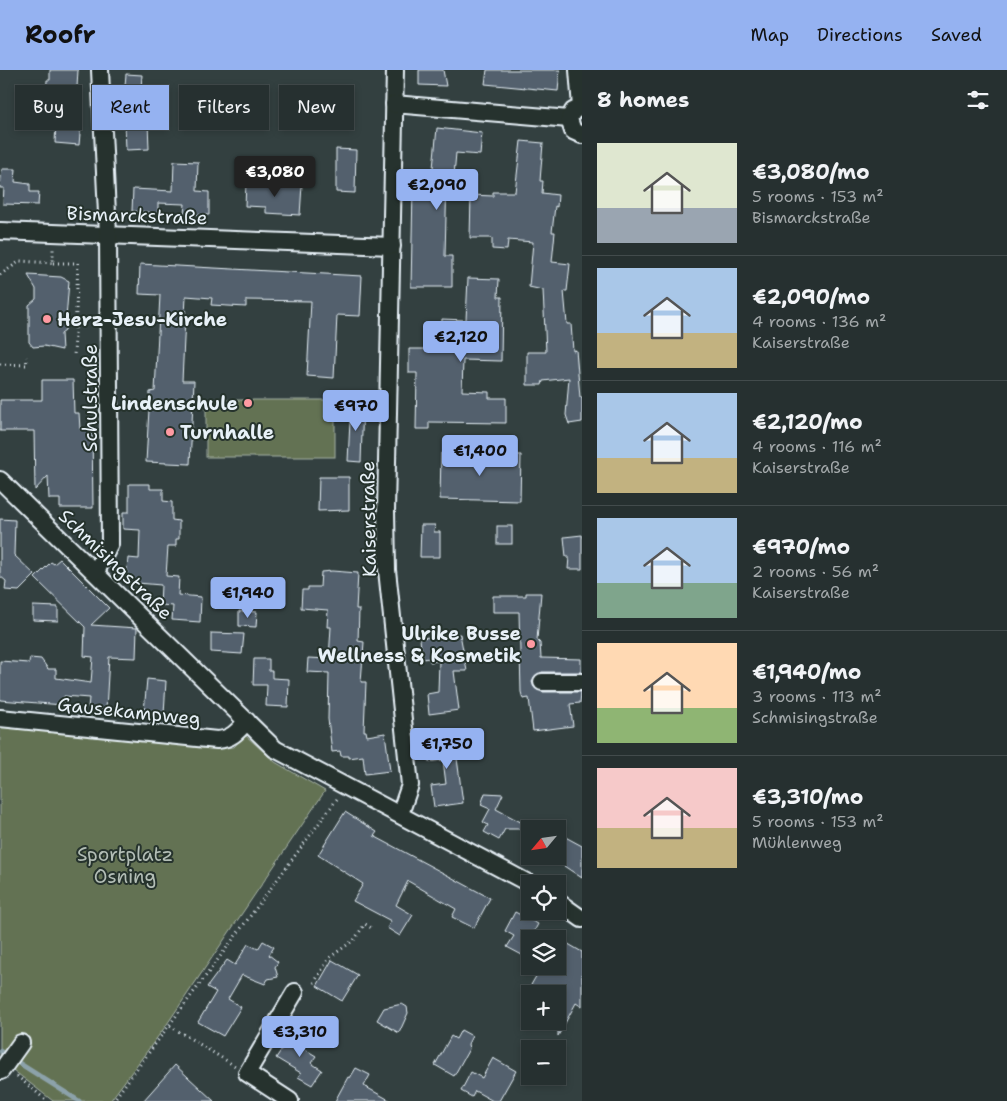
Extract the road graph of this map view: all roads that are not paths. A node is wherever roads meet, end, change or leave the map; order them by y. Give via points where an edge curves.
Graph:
1 (100, 70) edge
2 (395, 70) edge
3 (578, 70) edge
4 (394, 104) junction
5 (582, 107) edge
6 (569, 119) junction
7 (582, 135) edge
8 (0, 230) edge
9 (108, 234) junction
10 (392, 246) junction
11 (0, 480) edge
12 (96, 572) junction
13 (542, 682) dead end
14 (582, 682) edge
15 (0, 718) edge
16 (247, 721) junction
17 (400, 814) junction
18 (521, 879) edge
19 (566, 908) edge
20 (582, 919) edge
21 (296, 992) dead end
22 (21, 1043) dead end
23 (3, 1068) edge
24 (290, 1101) edge

1 - 9 street, Schulstraße
2 - 4 street, Kaiserstraße
3 - 5 street
4 - 6 street
4 - 10 street, Kaiserstraße
5 - 6 street via 573,111
6 - 7 street via 573,131
8 - 9 street, Bismarckstraße
9 - 10 street, Bismarckstraße
9 - 12 street, Schulstraße via 110,544
10 - 17 street, Kaiserstraße via 387,570 410,785
11 - 12 street, Schmisingstraße
12 - 16 street, Schmisingstraße
13 - 14 street
15 - 16 street, Gausekampweg via 217,740 234,735
16 - 17 street, Schmisingstraße via 275,749
17 - 18 street, Schmisingstraße
19 - 20 street
21 - 24 street via 247,1073
22 - 23 street

